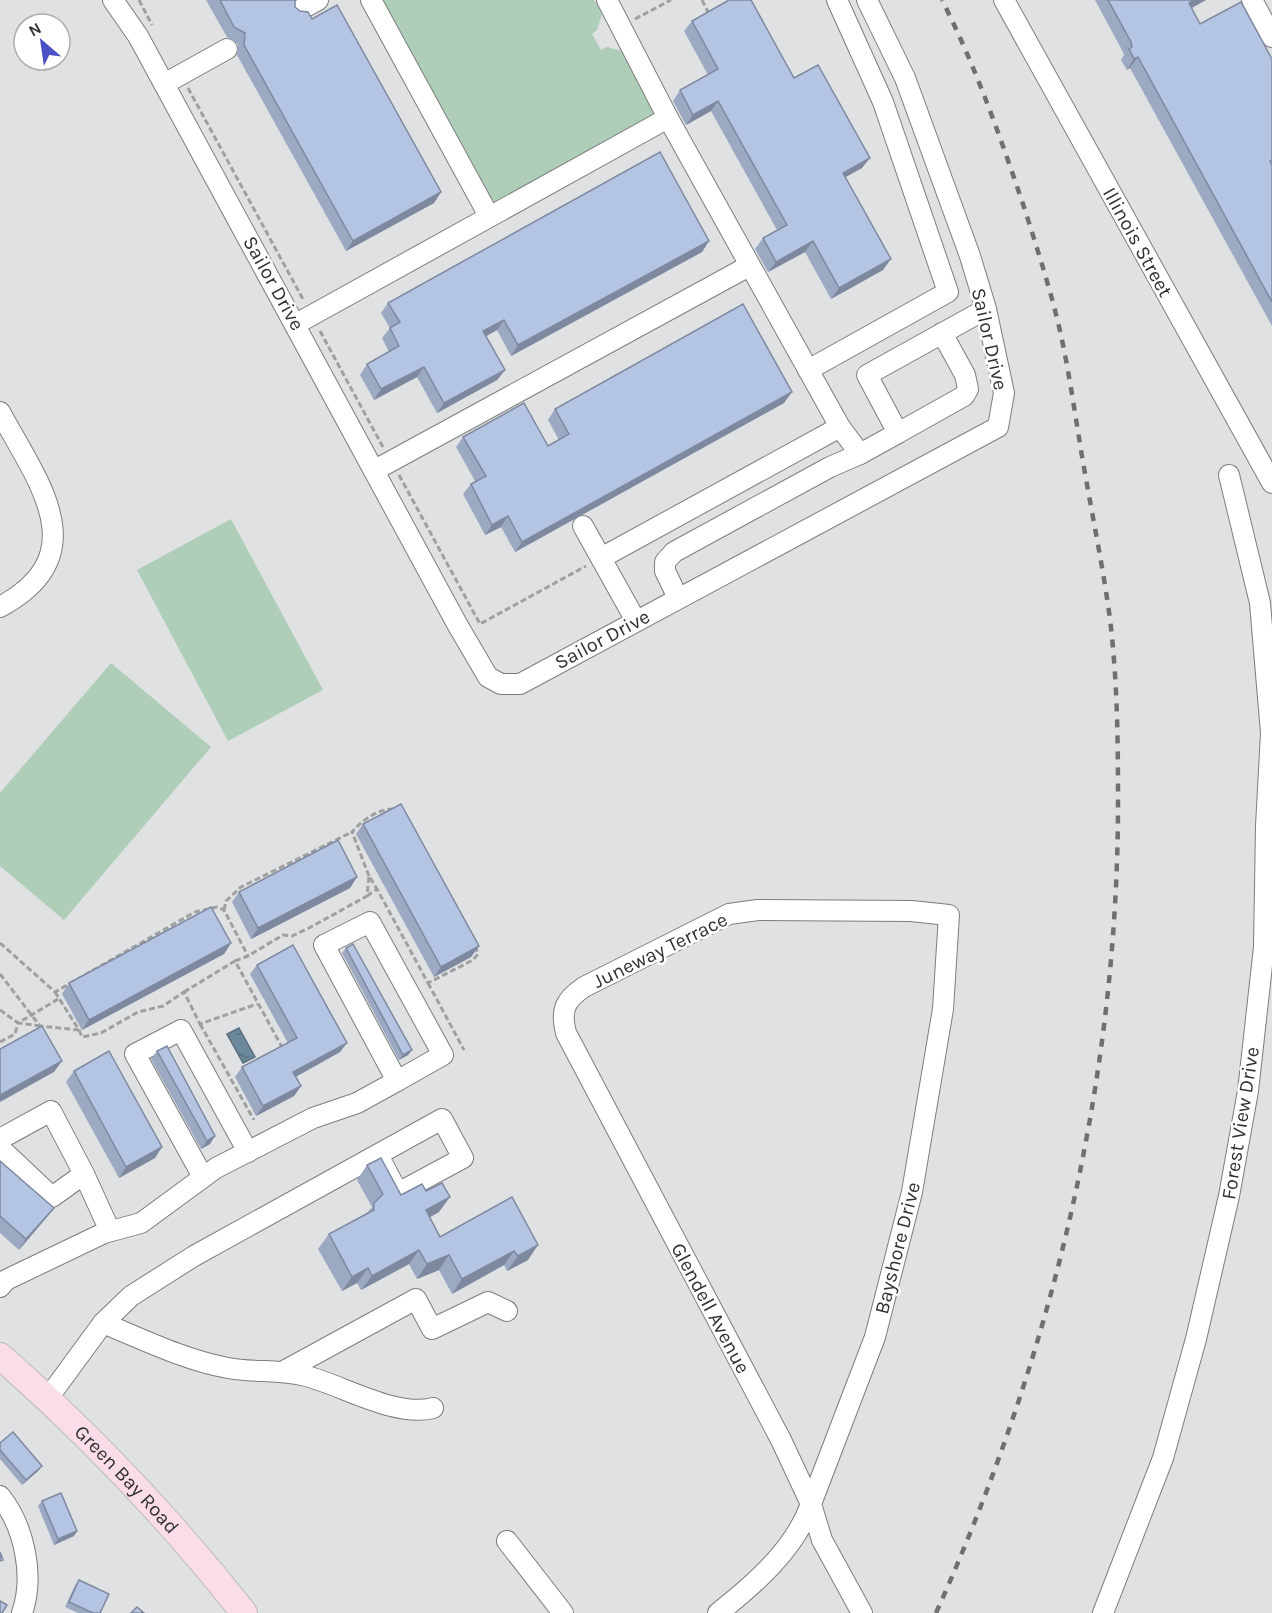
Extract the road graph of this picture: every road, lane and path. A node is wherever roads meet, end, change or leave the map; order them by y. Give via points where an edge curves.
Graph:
1 (113, 0) edge
2 (139, 0) edge
3 (318, 0) edge
4 (371, 0) edge
5 (607, 0) edge
6 (670, 0) edge
7 (702, 0) edge
8 (837, 0) edge
9 (867, 0) edge
10 (1004, 0) edge
11 (1252, 0) edge
12 (298, 11) edge
13 (710, 15) edge
14 (621, 27) junction
15 (157, 34) dead end
16 (1272, 37) edge
17 (228, 49) dead end
18 (172, 79) junction
19 (668, 118) junction
20 (489, 216) junction
21 (749, 266) junction
22 (986, 309) junction
23 (304, 319) junction
24 (942, 333) junction
25 (808, 370) junction
26 (0, 412) edge
27 (840, 427) junction
28 (898, 433) junction
29 (860, 454) junction
30 (383, 466) junction
31 (1229, 476) dead end
32 (1272, 483) edge
33 (583, 526) dead end
34 (601, 558) junction
35 (678, 598) junction
36 (0, 607) edge
37 (636, 621) junction
38 (402, 815) edge
39 (1269, 827) edge
40 (352, 832) junction
41 (369, 876) junction
42 (377, 889) junction
43 (367, 896) junction
44 (224, 910) junction
45 (870, 911) joint
46 (471, 938) edge
47 (0, 944) edge
48 (248, 956) junction
49 (235, 961) junction
50 (0, 974) edge
51 (429, 983) junction
52 (55, 992) junction
53 (184, 992) junction
54 (60, 998) junction
55 (257, 1004) junction
56 (566, 1004) joint
57 (0, 1010) edge
58 (32, 1016) junction
59 (18, 1023) junction
60 (200, 1024) junction
61 (39, 1026) junction
62 (79, 1030) junction
63 (0, 1042) edge
64 (465, 1050) dead end
65 (285, 1053) edge
66 (397, 1081) junction
67 (254, 1120) dead end
68 (0, 1139) edge
69 (0, 1148) edge
70 (248, 1152) junction
71 (378, 1155) dead end
72 (84, 1174) junction
73 (203, 1177) junction
74 (110, 1231) junction
75 (2, 1281) edge
76 (507, 1311) dead end
77 (103, 1323) junction
78 (0, 1356) edge
79 (284, 1371) junction
80 (48, 1398) junction
81 (433, 1408) dead end
82 (0, 1496) edge
83 (811, 1504) junction
84 (507, 1541) dead end
85 (22, 1613) edge
86 (244, 1613) edge
87 (563, 1613) edge
88 (718, 1613) edge
89 (862, 1613) edge
90 (1103, 1613) edge

1 - 18 street, Sailor Drive
2 - 15 path
3 - 12 street
4 - 20 street
5 - 14 street
6 - 14 path
7 - 13 path
8 - 25 street via 883,102 948,292
9 - 22 street, Sailor Drive via 905,78
10 - 32 street, Illinois Street
11 - 16 street
14 - 19 street
17 - 18 street
18 - 23 street, Sailor Drive
18 - 23 path
19 - 20 street
19 - 21 street
20 - 23 street
21 - 25 street
21 - 30 street
22 - 24 street
22 - 35 street, Sailor Drive via 1004,393 998,427
23 - 30 street, Sailor Drive
23 - 30 path
24 - 28 street via 965,375 968,389 964,396
24 - 28 street via 867,375
25 - 27 street
26 - 36 street via 44,494 55,540 50,560 28,590
27 - 29 street
27 - 34 street
28 - 29 street
29 - 35 street via 674,552 665,561 665,571
30 - 34 path via 480,624
30 - 37 street, Sailor Drive via 488,677 501,684 520,684
31 - 39 street, Forest View Drive via 1260,603 1271,733
33 - 34 street
34 - 37 street
35 - 37 street, Sailor Drive
38 - 40 path via 387,808 359,823
39 - 90 street, Forest View Drive via 1264,947 1248,1091 1229,1196 1163,1458
40 - 41 path
40 - 44 path via 241,887 226,902
41 - 42 path
41 - 43 path
42 - 43 path
42 - 51 path
43 - 48 path
44 - 48 path
44 - 52 path via 217,907 195,912
45 - 56 street, Juneway Terrace via 758,910 729,914 584,987 569,997
45 - 83 street, Bayshore Drive via 949,915 943,1009 912,1192 874,1337
46 - 51 path via 478,954 473,960
47 - 52 path
48 - 49 path
49 - 53 path
49 - 55 path
50 - 58 path
51 - 64 path
52 - 54 path
53 - 60 path
53 - 62 path via 163,1006 129,1015 101,1033 82,1038
54 - 58 path
54 - 62 path
55 - 60 path
55 - 65 path
56 - 83 street, Glendell Avenue via 562,1015 566,1033 776,1430
57 - 59 path
58 - 59 path
58 - 61 path
59 - 61 path
59 - 63 path via 15,1034
60 - 67 path
61 - 62 path
66 - 66 street via 443,1054 370,922 324,945
66 - 70 street
68 - 72 street via 51,1111
69 - 72 street via 52,1197
70 - 73 street
70 - 73 street via 181,1030 135,1054
71 - 77 street via 178,1266 131,1296
72 - 74 street
73 - 74 street via 141,1223
74 - 75 street
76 - 79 street via 488,1302 432,1329 416,1299
77 - 79 street via 230,1369
77 - 80 street
78 - 80 main road, Green Bay Road
79 - 81 street via 392,1404 421,1411
80 - 86 main road, Green Bay Road via 155,1506
82 - 85 street via 13,1512 28,1569
83 - 88 street, Bayshore Drive via 782,1554
83 - 89 street, Glendell Avenue via 822,1540
84 - 87 street

